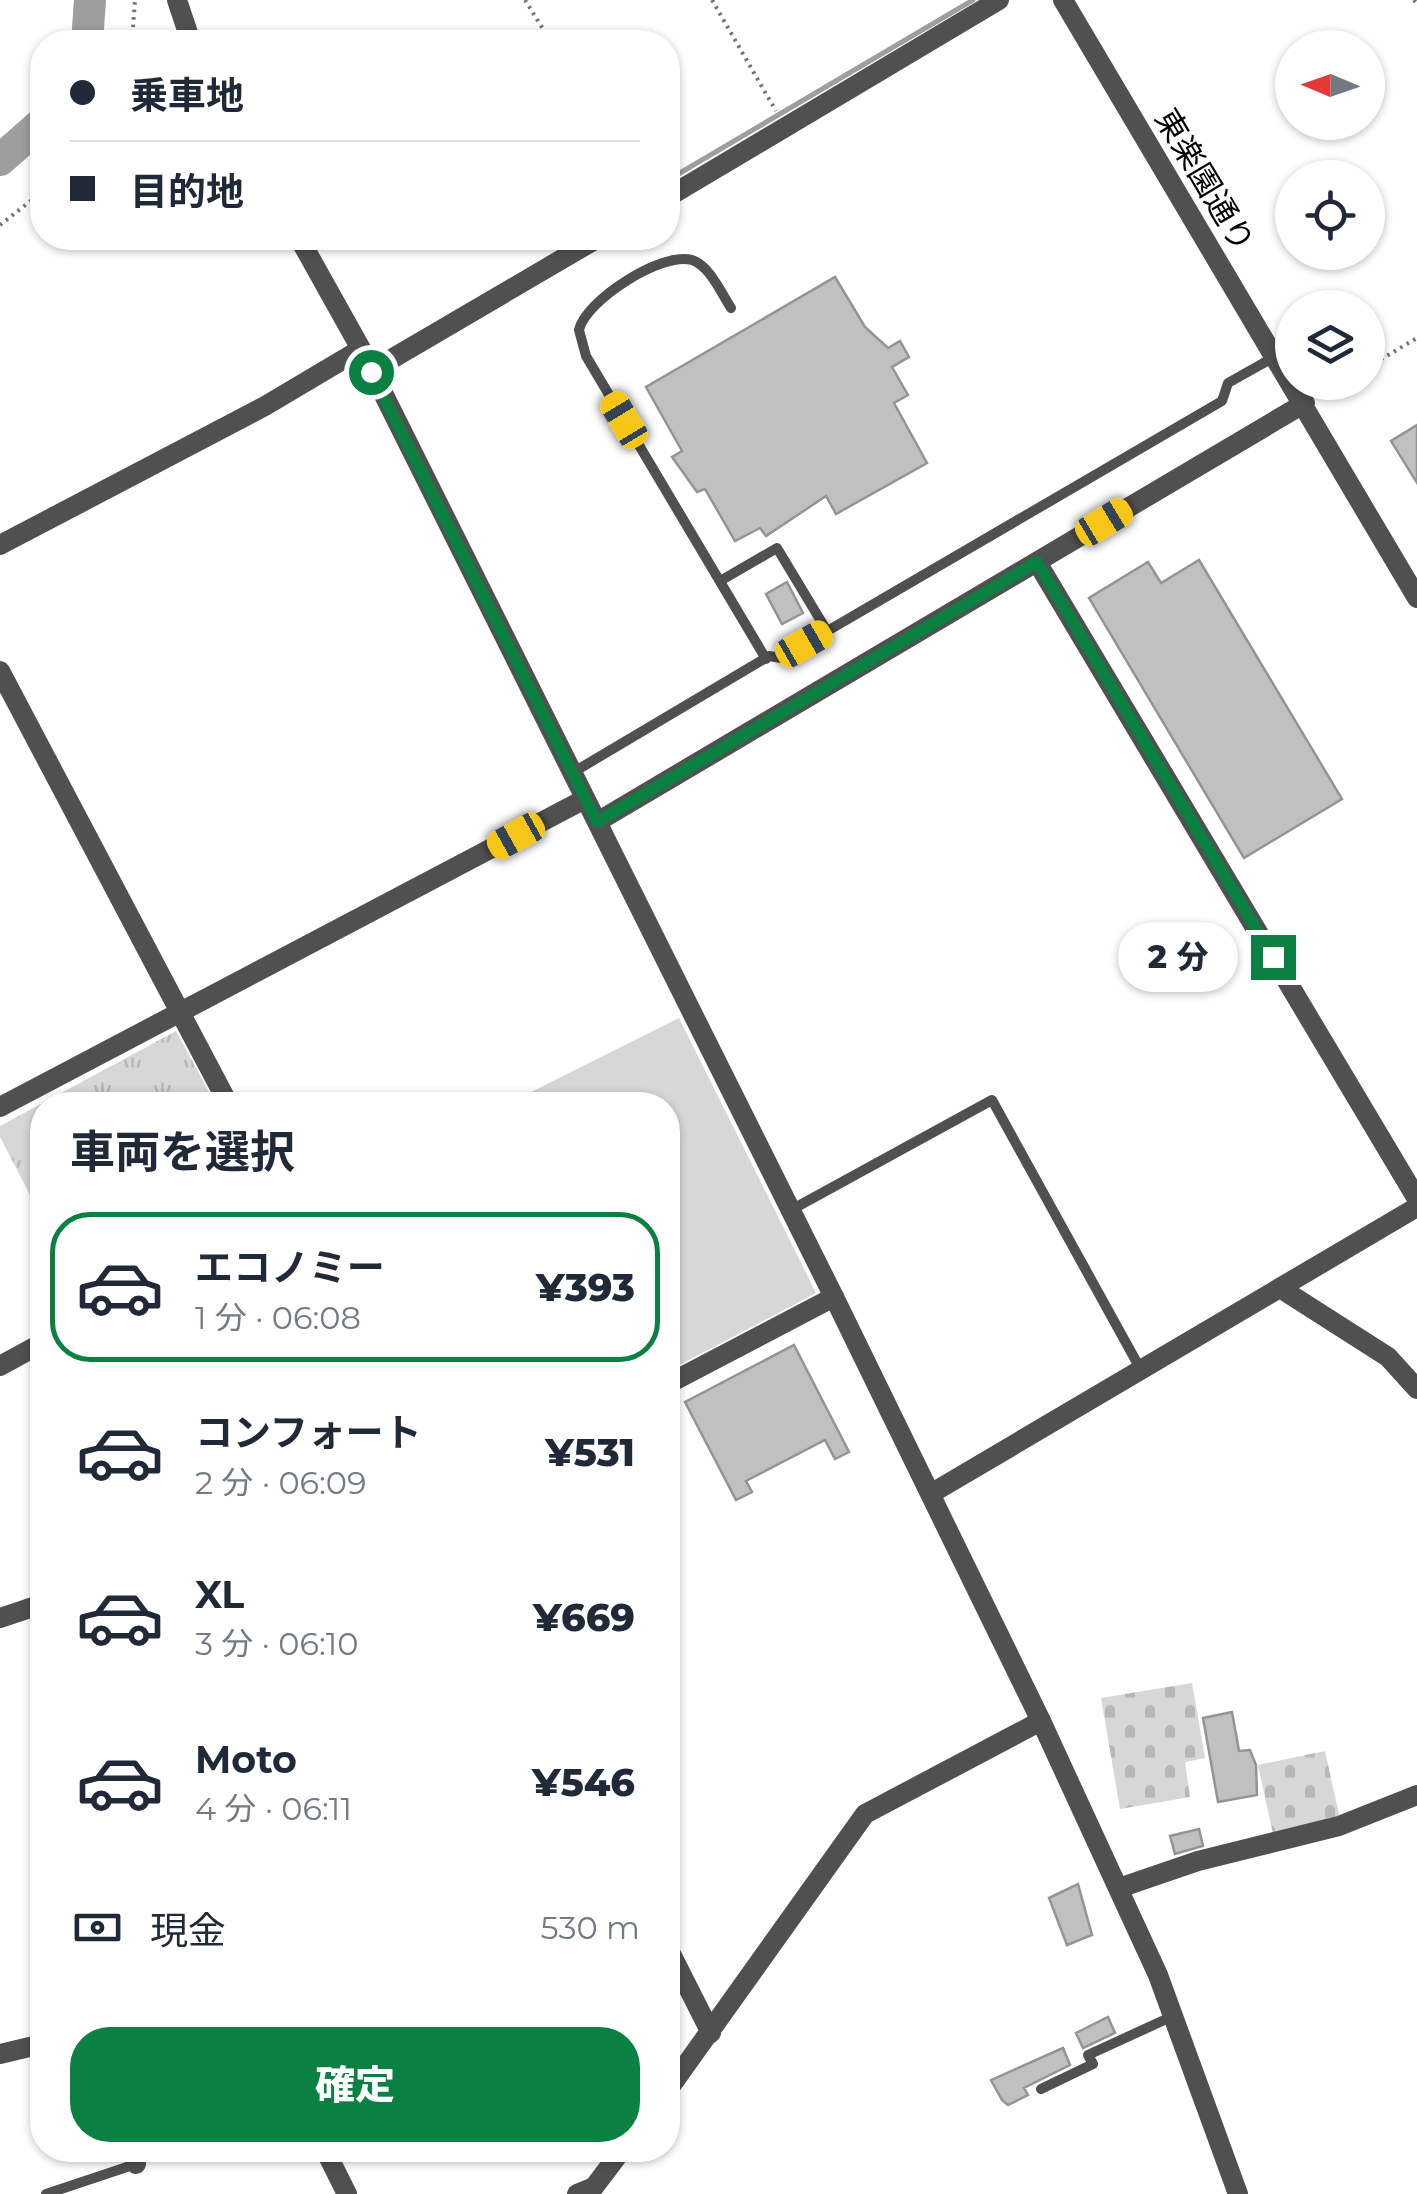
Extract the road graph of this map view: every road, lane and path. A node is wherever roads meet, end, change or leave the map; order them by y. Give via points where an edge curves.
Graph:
1 (135, 0) edge
2 (176, 0) edge
3 (525, 0) edge
4 (712, 0) edge
5 (999, 0) edge
6 (1063, 0) edge
7 (133, 30) edge
8 (187, 30) edge
9 (543, 30) edge
10 (786, 128) junction
11 (680, 190) edge
12 (30, 201) edge
13 (0, 225) edge
14 (306, 250) edge
15 (578, 250) edge
16 (731, 308) dead end
17 (1417, 338) edge
18 (360, 349) junction
19 (1275, 354) edge
20 (1275, 357) edge
21 (1385, 357) edge
22 (371, 372) junction
23 (1303, 400) edge
24 (1305, 403) junction
25 (0, 545) edge
26 (1037, 562) junction
27 (720, 581) junction
28 (1417, 598) edge
29 (827, 631) junction
30 (766, 658) junction
31 (0, 671) edge
32 (572, 773) junction
33 (586, 799) junction
34 (597, 822) junction
35 (181, 1011) junction
36 (222, 1092) edge
37 (0, 1107) edge
38 (1417, 1199) edge
39 (1417, 1207) edge
40 (792, 1210) junction
41 (1280, 1288) junction
42 (834, 1296) junction
43 (30, 1350) edge
44 (0, 1366) edge
45 (1141, 1370) junction
46 (680, 1378) edge
47 (1417, 1389) edge
48 (932, 1492) junction
49 (30, 1608) edge
50 (0, 1618) edge
51 (1041, 1721) junction
52 (1417, 1795) edge
53 (1119, 1888) junction
54 (680, 1972) edge
55 (1173, 2016) junction
56 (710, 2033) junction
57 (30, 2047) edge
58 (0, 2054) edge
59 (680, 2074) edge
60 (1041, 2089) dead end
61 (122, 2162) edge
62 (330, 2162) edge
63 (613, 2162) edge
64 (339, 2192) edge
65 (46, 2194) edge
66 (577, 2194) edge
67 (1238, 2194) edge

1 - 7 path
2 - 8 street
3 - 9 path
4 - 10 path
5 - 10 street
6 - 19 street, 東楽園通り
10 - 11 street
12 - 13 path
14 - 18 street
15 - 22 street
16 - 27 lane via 704,267 694,260 670,261 590,305 579,330 586,356
17 - 21 path
18 - 22 street
18 - 25 street
20 - 29 lane via 1228,384 1222,401
22 - 32 street
23 - 24 street, 東楽園通り
24 - 26 street
24 - 28 street, 東楽園通り
26 - 34 street
26 - 38 street
27 - 29 lane via 776,548
27 - 30 lane
29 - 30 lane via 782,658
30 - 32 lane
31 - 35 street
32 - 33 street
33 - 34 street
33 - 35 street
34 - 40 street
35 - 36 street
35 - 37 street
39 - 41 street
40 - 42 street
40 - 45 lane via 992,1100
41 - 45 street
41 - 47 street via 1388,1356
42 - 46 street
42 - 48 street
43 - 44 street
45 - 48 street
48 - 51 street
49 - 50 street
51 - 53 street
51 - 56 street via 865,1814
52 - 53 street via 1339,1826
53 - 55 street
54 - 56 street
55 - 60 lane via 1088,2055 1093,2064
55 - 67 street
56 - 59 street
57 - 58 street
61 - 65 lane
62 - 64 street
63 - 66 street via 594,2187

